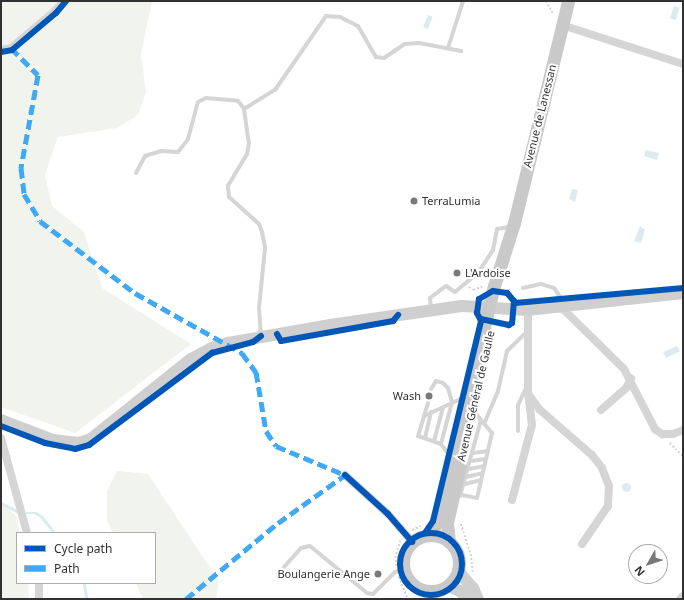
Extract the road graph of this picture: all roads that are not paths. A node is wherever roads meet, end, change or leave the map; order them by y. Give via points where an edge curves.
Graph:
1 (64, 1) edge
2 (463, 1) edge
3 (567, 1) edge
4 (558, 20) junction
5 (448, 48) junction
6 (1, 50) edge
7 (461, 51) dead end
8 (683, 64) edge
9 (244, 109) junction
10 (136, 173) dead end
11 (512, 229) junction
12 (522, 288) dead end
13 (683, 293) edge
14 (561, 304) junction
15 (528, 310) junction
16 (431, 311) junction
17 (493, 319) junction
18 (528, 331) junction
19 (261, 336) junction
20 (631, 378) junction
21 (431, 389) dead end
22 (528, 389) junction
23 (467, 397) junction
24 (452, 402) junction
25 (428, 403) dead end
26 (442, 407) junction
27 (473, 410) junction
28 (602, 410) dead end
29 (432, 412) junction
30 (424, 416) junction
31 (1, 420) edge
32 (483, 422) junction
33 (683, 430) edge
34 (518, 431) dead end
35 (1, 438) edge
36 (425, 438) junction
37 (434, 441) junction
38 (441, 444) junction
39 (488, 451) junction
40 (473, 453) junction
41 (486, 459) junction
42 (452, 460) junction
43 (471, 461) junction
44 (484, 466) junction
45 (469, 469) junction
46 (483, 473) junction
47 (345, 475) dead end
48 (466, 478) junction
49 (481, 480) junction
50 (465, 484) junction
51 (457, 497) junction
52 (512, 500) dead end
53 (429, 528) junction
54 (27, 532) edge
55 (409, 539) junction
56 (449, 542) junction
57 (582, 544) dead end
58 (284, 567) dead end
59 (400, 570) junction
60 (458, 571) junction
61 (39, 584) edge
62 (448, 586) junction
63 (413, 594) edge
64 (431, 595) edge
65 (683, 596) edge
66 (39, 599) edge
67 (468, 599) edge
68 (478, 599) edge
69 (680, 599) edge

1 - 6 street via 56,11 11,48
2 - 5 lane
3 - 4 main road, Avenue de Lanessan
4 - 8 street
4 - 11 main road, Avenue de Lanessan
5 - 7 lane
5 - 9 lane via 419,43 405,44 384,58 376,57 358,26 340,17 326,16 276,90
9 - 10 lane via 238,101 227,98 206,98 198,102 188,139 178,152 161,151 145,156
9 - 19 lane via 248,127 248,154 228,186 229,198 259,224 262,232 265,248 259,308
11 - 16 lane via 497,229 493,250 478,274 455,292 446,286 430,298
11 - 17 main road, Avenue Général de Gaulle via 496,290
12 - 14 lane via 541,284 554,288 564,299
13 - 14 street
14 - 15 street
14 - 20 street
15 - 17 street via 515,308
15 - 18 street
16 - 17 street via 462,306
16 - 19 street
17 - 23 main road, Avenue Général de Gaulle
17 - 27 main road, Avenue Général de Gaulle
18 - 22 street
18 - 32 lane via 507,351 498,391
19 - 31 street via 212,348 191,360 90,439 78,443 53,440
20 - 28 street via 626,388
20 - 33 street via 655,429 662,434 673,434
21 - 24 lane via 436,382 446,385
22 - 34 lane via 518,405
22 - 52 street via 532,425
22 - 57 street via 539,409 592,455 602,468 609,486 608,506
23 - 24 lane
23 - 42 main road, Avenue Général de Gaulle
24 - 26 lane
24 - 38 lane
25 - 30 lane
26 - 29 lane
26 - 37 lane
27 - 32 lane
27 - 51 main road, Avenue Général de Gaulle
29 - 30 lane
29 - 36 lane
30 - 36 lane via 418,436
32 - 39 lane via 492,433
32 - 40 lane
35 - 54 street
36 - 37 lane
37 - 38 lane
38 - 42 lane
39 - 40 lane
39 - 41 lane
40 - 43 lane
41 - 43 lane
41 - 44 lane
42 - 53 main road, Avenue Général de Gaulle via 437,521
43 - 45 lane
44 - 45 lane
44 - 46 lane
45 - 48 lane
46 - 48 lane
46 - 49 lane
47 - 55 street via 388,514
48 - 50 lane
49 - 50 lane
49 - 51 lane via 477,498
50 - 51 lane
51 - 56 main road, Avenue Général de Gaulle via 447,523
53 - 55 main road
53 - 56 main road
55 - 59 main road
56 - 60 main road via 458,555
58 - 59 lane via 301,548 310,546 367,593 373,594
59 - 63 main road
60 - 62 main road
60 - 68 street via 473,588
61 - 66 street
62 - 64 main road
62 - 67 street via 460,591
63 - 64 main road
65 - 69 street

